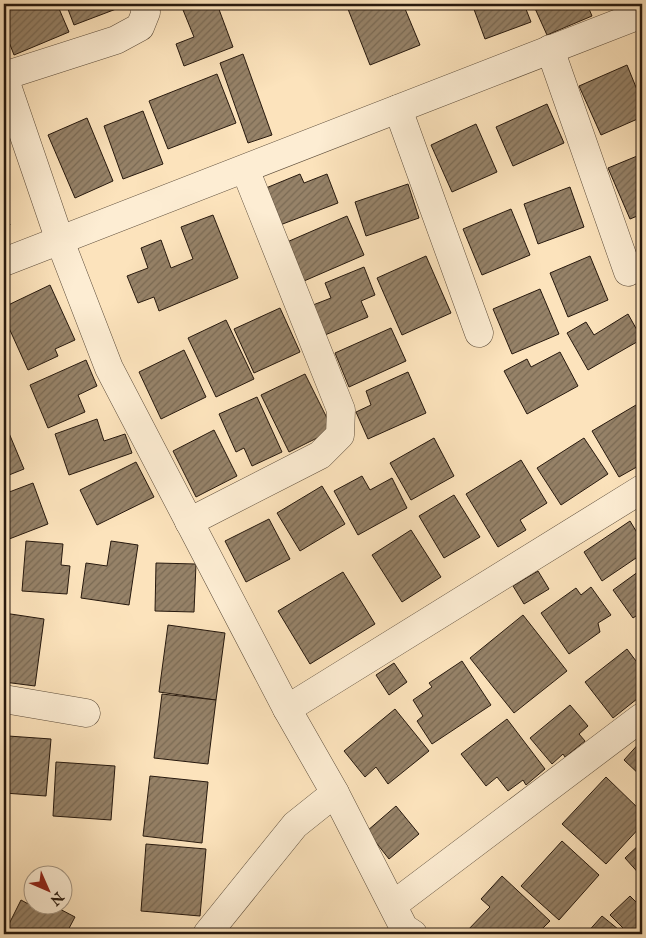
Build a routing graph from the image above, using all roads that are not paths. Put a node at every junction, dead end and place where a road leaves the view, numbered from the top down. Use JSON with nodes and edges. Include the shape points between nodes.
{"nodes":[{"id":1,"x":143,"y":4,"type":"edge"},
{"id":2,"x":642,"y":14,"type":"edge"},
{"id":3,"x":608,"y":15,"type":"edge"},
{"id":4,"x":550,"y":50,"type":"junction"},
{"id":5,"x":4,"y":76,"type":"edge"},
{"id":6,"x":398,"y":108,"type":"junction"},
{"id":7,"x":245,"y":169,"type":"junction"},
{"id":8,"x":60,"y":241,"type":"junction"},
{"id":9,"x":4,"y":262,"type":"edge"},
{"id":10,"x":628,"y":272,"type":"dead end"},
{"id":11,"x":479,"y":333,"type":"dead end"},
{"id":12,"x":642,"y":489,"type":"edge"},
{"id":13,"x":190,"y":522,"type":"junction"},
{"id":14,"x":4,"y":699,"type":"edge"},
{"id":15,"x":287,"y":709,"type":"junction"},
{"id":16,"x":86,"y":714,"type":"dead end"},
{"id":17,"x":642,"y":718,"type":"edge"},
{"id":18,"x":335,"y":793,"type":"junction"},
{"id":19,"x":393,"y":905,"type":"junction"},
{"id":20,"x":207,"y":934,"type":"edge"},
{"id":21,"x":413,"y":934,"type":"edge"}],
"edges":[{"from":1,"to":5,"type":"street","via":[[146,12],[140,27],[116,40]]},
{"from":2,"to":3,"type":"street"},
{"from":3,"to":4,"type":"street"},
{"from":4,"to":6,"type":"street"},
{"from":4,"to":10,"type":"street"},
{"from":5,"to":8,"type":"street"},
{"from":6,"to":7,"type":"street"},
{"from":6,"to":11,"type":"street"},
{"from":7,"to":8,"type":"street"},
{"from":7,"to":13,"type":"street","via":[[341,410],[340,435],[320,455]]},
{"from":8,"to":9,"type":"street"},
{"from":8,"to":13,"type":"street","via":[[109,368]]},
{"from":12,"to":15,"type":"street"},
{"from":13,"to":15,"type":"street"},
{"from":14,"to":16,"type":"street"},
{"from":15,"to":18,"type":"street"},
{"from":17,"to":19,"type":"street"},
{"from":18,"to":19,"type":"street"},
{"from":18,"to":20,"type":"street","via":[[295,825]]},
{"from":19,"to":21,"type":"street","via":[[404,928]]}]}
